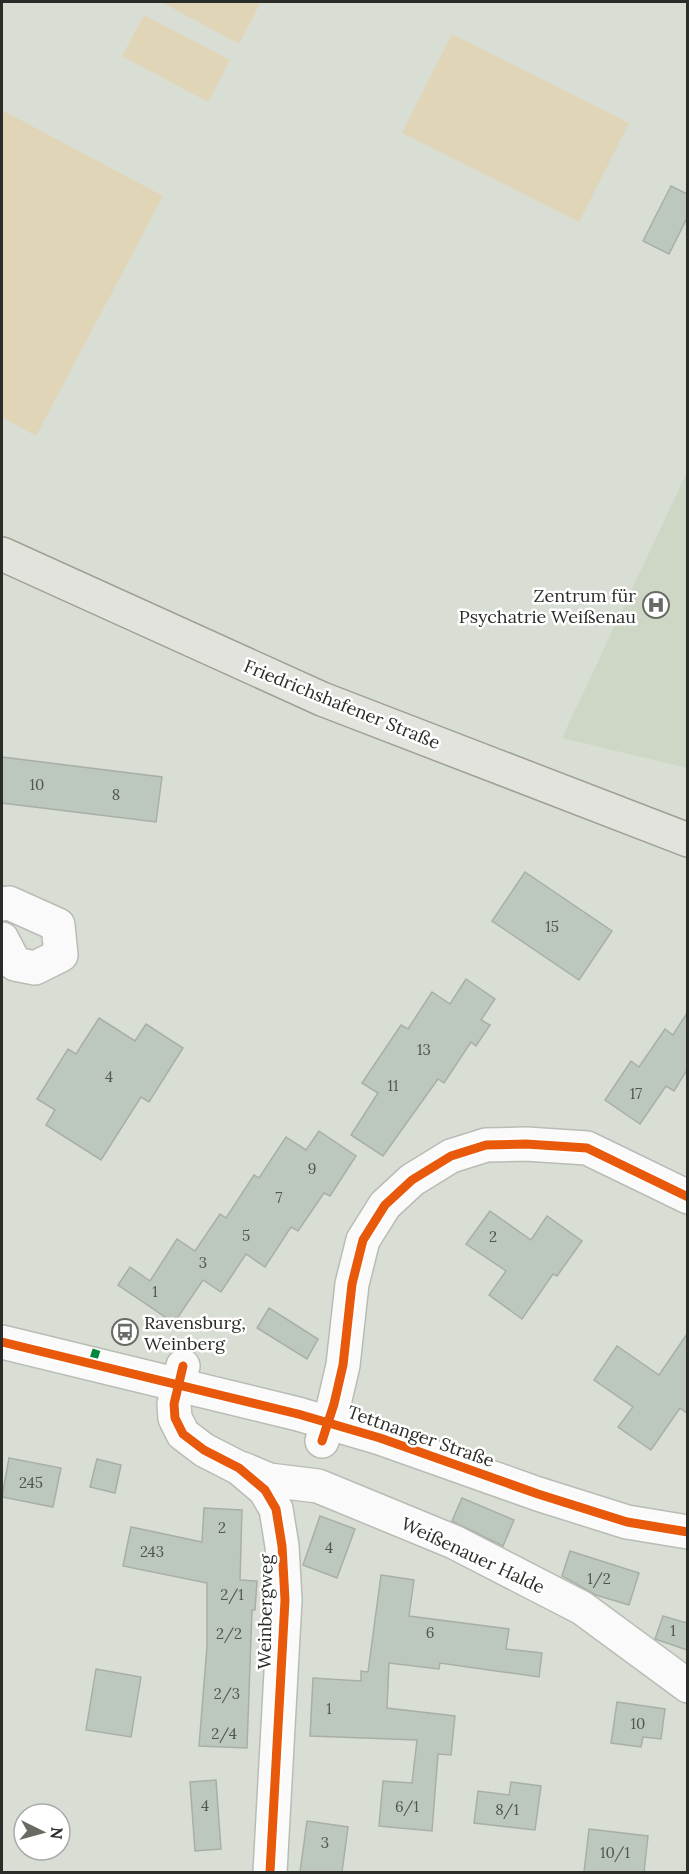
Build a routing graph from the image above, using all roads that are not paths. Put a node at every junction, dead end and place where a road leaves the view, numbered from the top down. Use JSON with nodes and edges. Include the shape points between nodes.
{"nodes":[{"id":1,"x":2,"y":554,"type":"edge"},
{"id":2,"x":687,"y":840,"type":"edge"},
{"id":3,"x":2,"y":904,"type":"edge"},
{"id":4,"x":2,"y":939,"type":"edge"},
{"id":5,"x":687,"y":1197,"type":"edge"},
{"id":6,"x":2,"y":1342,"type":"edge"},
{"id":7,"x":181,"y":1375,"type":"junction"},
{"id":8,"x":326,"y":1432,"type":"junction"},
{"id":9,"x":239,"y":1468,"type":"junction"},
{"id":10,"x":687,"y":1532,"type":"edge"},
{"id":11,"x":687,"y":1686,"type":"edge"},
{"id":12,"x":270,"y":1872,"type":"edge"}],
"edges":[{"from":1,"to":2,"type":"main road","name":"Friedrichshafener Straße","via":[[322,699]]},
{"from":3,"to":4,"type":"street","via":[[9,903],[58,925],[61,956],[35,969],[15,964]]},
{"from":5,"to":8,"type":"street","via":[[587,1148],[526,1144],[486,1145],[451,1156],[412,1180],[385,1205],[363,1240],[352,1284],[343,1365]]},
{"from":6,"to":7,"type":"street","name":"Tettnanger Straße"},
{"from":7,"to":8,"type":"street","name":"Tettnanger Straße"},
{"from":7,"to":9,"type":"street","name":"Weinbergweg","via":[[174,1404],[175,1418],[183,1434]]},
{"from":8,"to":10,"type":"street","name":"Tettnanger Straße","via":[[380,1438],[627,1522]]},
{"from":9,"to":11,"type":"street","name":"Weißenauer Halde","via":[[269,1480],[318,1486],[454,1542],[582,1608]]},
{"from":9,"to":12,"type":"street","name":"Weinbergweg","via":[[265,1490],[276,1509],[282,1546],[285,1600]]}]}
